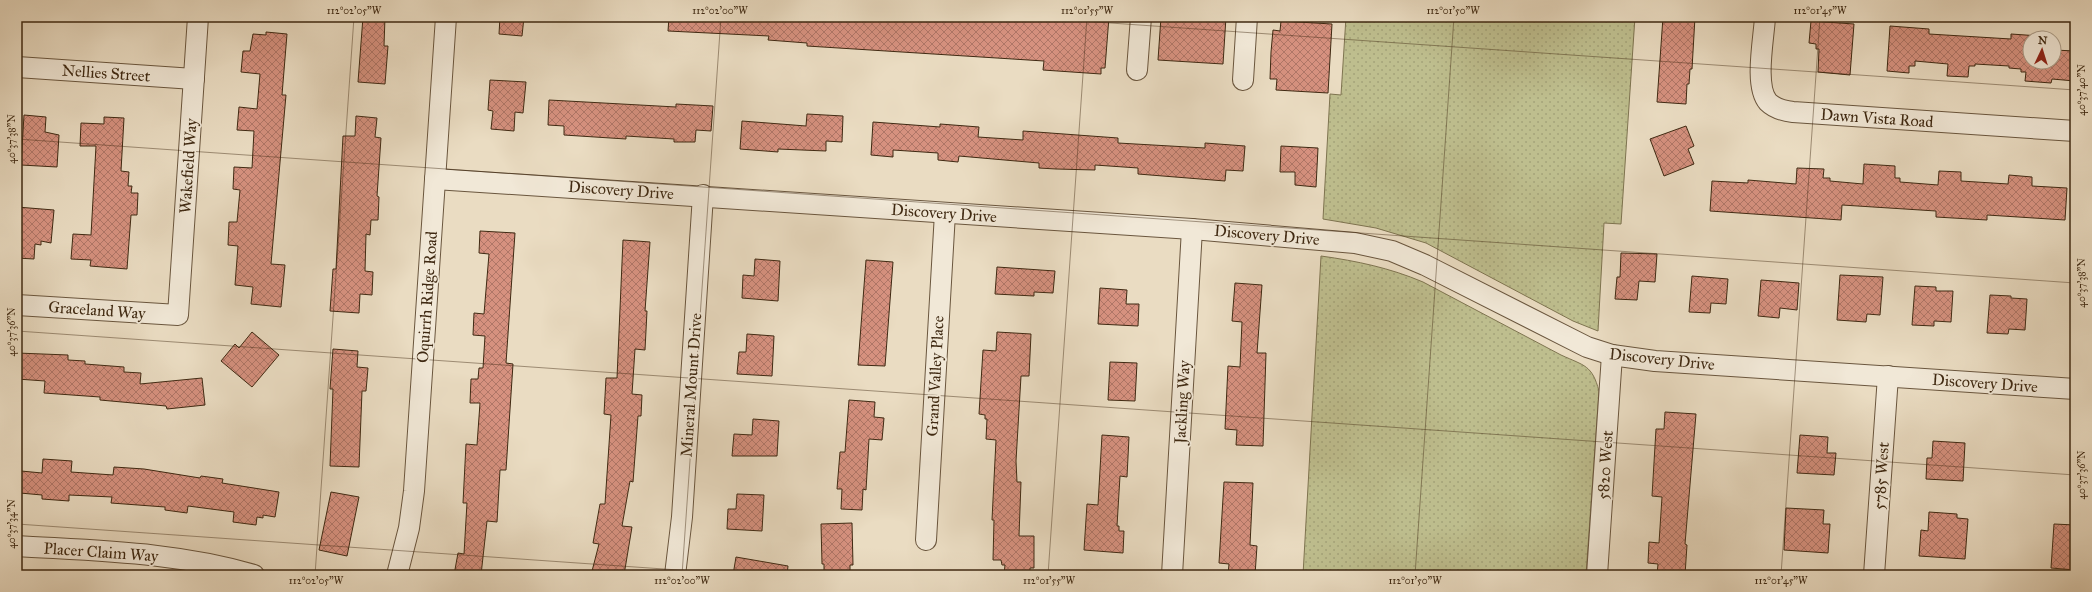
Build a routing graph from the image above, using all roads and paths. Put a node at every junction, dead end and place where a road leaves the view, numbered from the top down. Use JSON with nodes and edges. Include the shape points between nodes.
{"nodes":[{"id":1,"x":198,"y":17,"type":"edge"},
{"id":2,"x":446,"y":17,"type":"edge"},
{"id":3,"x":1141,"y":17,"type":"edge"},
{"id":4,"x":1248,"y":17,"type":"edge"},
{"id":5,"x":1765,"y":17,"type":"edge"},
{"id":6,"x":17,"y":67,"type":"edge"},
{"id":7,"x":1138,"y":70,"type":"dead end"},
{"id":8,"x":194,"y":79,"type":"junction"},
{"id":9,"x":1243,"y":80,"type":"dead end"},
{"id":10,"x":2075,"y":131,"type":"edge"},
{"id":11,"x":435,"y":179,"type":"junction"},
{"id":12,"x":703,"y":195,"type":"junction"},
{"id":13,"x":945,"y":213,"type":"junction"},
{"id":14,"x":1192,"y":229,"type":"junction"},
{"id":15,"x":17,"y":305,"type":"edge"},
{"id":16,"x":178,"y":316,"type":"joint"},
{"id":17,"x":1612,"y":355,"type":"junction"},
{"id":18,"x":1888,"y":376,"type":"junction"},
{"id":19,"x":2075,"y":389,"type":"edge"},
{"id":20,"x":926,"y":540,"type":"dead end"},
{"id":21,"x":17,"y":546,"type":"edge"},
{"id":22,"x":254,"y":575,"type":"edge"},
{"id":23,"x":397,"y":575,"type":"edge"},
{"id":24,"x":675,"y":575,"type":"edge"},
{"id":25,"x":1172,"y":575,"type":"edge"},
{"id":26,"x":1597,"y":575,"type":"edge"},
{"id":27,"x":1874,"y":575,"type":"edge"}],
"edges":[{"from":1,"to":8,"type":"street","name":"Wakefield Way"},
{"from":2,"to":11,"type":"street","name":"Oquirrh Ridge Road"},
{"from":3,"to":7,"type":"street"},
{"from":4,"to":9,"type":"street"},
{"from":5,"to":10,"type":"street","name":"Dawn Vista Road","via":[[1761,81],[1768,101],[1779,109]]},
{"from":6,"to":8,"type":"street","name":"Nellies Street"},
{"from":8,"to":16,"type":"street","name":"Wakefield Way"},
{"from":11,"to":12,"type":"street","name":"Discovery Drive"},
{"from":11,"to":23,"type":"street","name":"Oquirrh Ridge Road","via":[[414,491],[409,528]]},
{"from":12,"to":13,"type":"street","name":"Discovery Drive"},
{"from":12,"to":24,"type":"street","name":"Mineral Mount Drive","via":[[682,517]]},
{"from":13,"to":14,"type":"street","name":"Discovery Drive"},
{"from":13,"to":20,"type":"street","name":"Grand Valley Place"},
{"from":14,"to":17,"type":"street","name":"Discovery Drive","via":[[1356,243],[1392,251],[1425,265],[1587,348]]},
{"from":14,"to":25,"type":"street","name":"Jackling Way"},
{"from":15,"to":16,"type":"street","name":"Graceland Way"},
{"from":17,"to":18,"type":"street","name":"Discovery Drive","via":[[1655,361]]},
{"from":17,"to":26,"type":"street","name":"5820 West"},
{"from":18,"to":19,"type":"street","name":"Discovery Drive"},
{"from":18,"to":27,"type":"street","name":"5785 West"},
{"from":21,"to":22,"type":"street","name":"Placer Claim Way","via":[[170,556]]}]}
